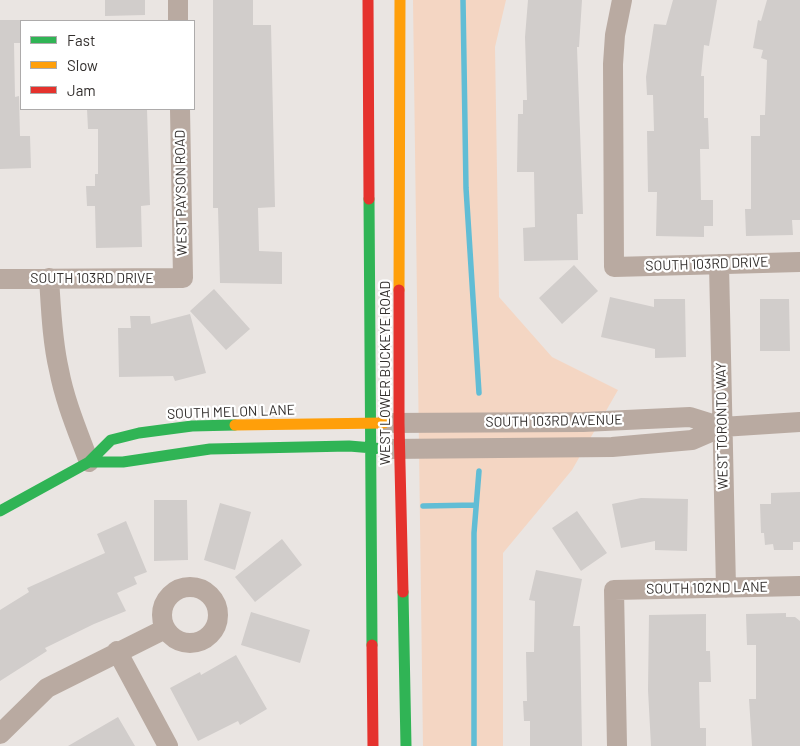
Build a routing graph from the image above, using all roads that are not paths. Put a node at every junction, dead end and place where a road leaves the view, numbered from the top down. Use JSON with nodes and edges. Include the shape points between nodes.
{"nodes":[{"id":1,"x":178,"y":0,"type":"edge"},
{"id":2,"x":368,"y":0,"type":"edge"},
{"id":3,"x":400,"y":0,"type":"edge"},
{"id":4,"x":622,"y":0,"type":"edge"},
{"id":5,"x":178,"y":20,"type":"edge"},
{"id":6,"x":180,"y":110,"type":"edge"},
{"id":7,"x":800,"y":262,"type":"edge"},
{"id":8,"x":719,"y":264,"type":"junction"},
{"id":9,"x":49,"y":278,"type":"junction"},
{"id":10,"x":183,"y":278,"type":"joint"},
{"id":11,"x":0,"y":279,"type":"edge"},
{"id":12,"x":800,"y":422,"type":"edge"},
{"id":13,"x":384,"y":423,"type":"junction"},
{"id":14,"x":722,"y":427,"type":"junction"},
{"id":15,"x":385,"y":448,"type":"junction"},
{"id":16,"x":89,"y":462,"type":"junction"},
{"id":17,"x":0,"y":511,"type":"edge"},
{"id":18,"x":800,"y":586,"type":"edge"},
{"id":19,"x":726,"y":588,"type":"junction"},
{"id":20,"x":165,"y":629,"type":"dead end"},
{"id":21,"x":117,"y":651,"type":"junction"},
{"id":22,"x":0,"y":734,"type":"edge"},
{"id":23,"x":168,"y":746,"type":"edge"},
{"id":24,"x":373,"y":746,"type":"edge"},
{"id":25,"x":406,"y":746,"type":"edge"},
{"id":26,"x":618,"y":746,"type":"edge"}],
"edges":[{"from":1,"to":5,"type":"street"},
{"from":2,"to":13,"type":"main road","name":"WEST LOWER BUCKEYE ROAD"},
{"from":3,"to":13,"type":"main road","name":"WEST LOWER BUCKEYE ROAD"},
{"from":4,"to":8,"type":"street","name":"SOUTH 103RD DRIVE","via":[[613,64],[614,267]]},
{"from":6,"to":10,"type":"street","name":"WEST PAYSON ROAD"},
{"from":7,"to":8,"type":"street","name":"SOUTH 103RD DRIVE"},
{"from":8,"to":14,"type":"street","name":"WEST TORONTO WAY"},
{"from":9,"to":10,"type":"street","name":"SOUTH 103RD DRIVE"},
{"from":9,"to":11,"type":"street","name":"SOUTH 103RD DRIVE"},
{"from":9,"to":16,"type":"street","via":[[59,370]]},
{"from":12,"to":14,"type":"street","name":"SOUTH 103RD AVENUE"},
{"from":13,"to":14,"type":"street","name":"SOUTH 103RD AVENUE","via":[[583,422],[690,417]]},
{"from":13,"to":15,"type":"main road","name":"WEST LOWER BUCKEYE ROAD"},
{"from":13,"to":15,"type":"main road","name":"WEST LOWER BUCKEYE ROAD"},
{"from":13,"to":16,"type":"main road","name":"SOUTH MELON LANE","via":[[163,429],[111,440]]},
{"from":14,"to":15,"type":"street","name":"SOUTH 103RD AVENUE","via":[[692,440],[612,447]]},
{"from":14,"to":19,"type":"street","name":"WEST TORONTO WAY"},
{"from":15,"to":16,"type":"main road","name":"SOUTH MELON LANE","via":[[210,449],[123,462]]},
{"from":15,"to":24,"type":"main road","name":"WEST LOWER BUCKEYE ROAD"},
{"from":15,"to":25,"type":"main road","name":"WEST LOWER BUCKEYE ROAD"},
{"from":16,"to":17,"type":"main road","name":"SOUTH MELON LANE"},
{"from":18,"to":19,"type":"street","name":"SOUTH 102ND LANE"},
{"from":19,"to":26,"type":"street","name":"SOUTH 102ND LANE","via":[[614,590]]},
{"from":20,"to":21,"type":"street"},
{"from":21,"to":22,"type":"street","via":[[47,688]]},
{"from":21,"to":23,"type":"street"}]}
